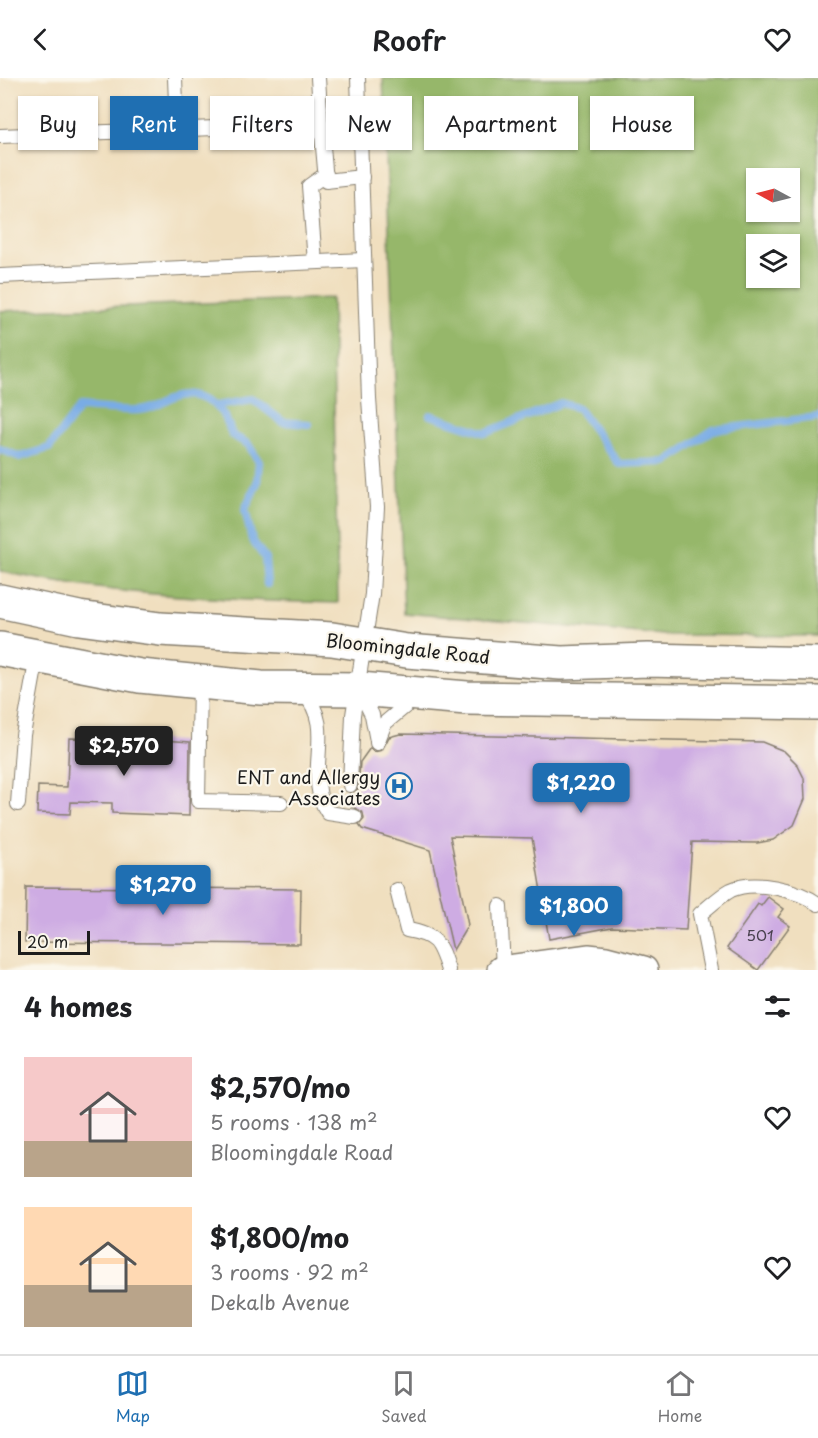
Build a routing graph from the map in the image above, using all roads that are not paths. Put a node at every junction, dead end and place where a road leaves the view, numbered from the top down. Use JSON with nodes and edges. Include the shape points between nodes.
{"nodes":[{"id":1,"x":176,"y":78,"type":"edge"},
{"id":2,"x":318,"y":78,"type":"edge"},
{"id":3,"x":358,"y":78,"type":"edge"},
{"id":4,"x":176,"y":96,"type":"edge"},
{"id":5,"x":321,"y":124,"type":"junction"},
{"id":6,"x":198,"y":128,"type":"edge"},
{"id":7,"x":110,"y":132,"type":"edge"},
{"id":8,"x":0,"y":136,"type":"edge"},
{"id":9,"x":326,"y":174,"type":"junction"},
{"id":10,"x":362,"y":177,"type":"junction"},
{"id":11,"x":364,"y":260,"type":"junction"},
{"id":12,"x":315,"y":262,"type":"junction"},
{"id":13,"x":0,"y":276,"type":"edge"},
{"id":14,"x":0,"y":601,"type":"edge"},
{"id":15,"x":365,"y":645,"type":"junction"},
{"id":16,"x":0,"y":649,"type":"edge"},
{"id":17,"x":38,"y":657,"type":"junction"},
{"id":18,"x":818,"y":664,"type":"edge"},
{"id":19,"x":200,"y":682,"type":"junction"},
{"id":20,"x":299,"y":688,"type":"junction"},
{"id":21,"x":358,"y":689,"type":"junction"},
{"id":22,"x":419,"y":696,"type":"junction"},
{"id":23,"x":818,"y":703,"type":"edge"},
{"id":24,"x":350,"y":785,"type":"dead end"},
{"id":25,"x":281,"y":803,"type":"dead end"},
{"id":26,"x":18,"y":804,"type":"dead end"},
{"id":27,"x":354,"y":817,"type":"dead end"},
{"id":28,"x":397,"y":890,"type":"dead end"},
{"id":29,"x":818,"y":904,"type":"edge"},
{"id":30,"x":501,"y":906,"type":"dead end"},
{"id":31,"x":448,"y":970,"type":"edge"},
{"id":32,"x":502,"y":970,"type":"edge"},
{"id":33,"x":644,"y":970,"type":"edge"},
{"id":34,"x":711,"y":970,"type":"edge"}],
"edges":[{"from":1,"to":4,"type":"lane"},
{"from":2,"to":5,"type":"lane"},
{"from":3,"to":10,"type":"lane"},
{"from":5,"to":6,"type":"lane"},
{"from":5,"to":9,"type":"lane"},
{"from":7,"to":8,"type":"lane"},
{"from":9,"to":10,"type":"lane","via":[[326,181]]},
{"from":9,"to":12,"type":"lane","via":[[309,186]]},
{"from":10,"to":11,"type":"lane"},
{"from":11,"to":12,"type":"lane"},
{"from":11,"to":15,"type":"lane","via":[[377,507]]},
{"from":12,"to":13,"type":"lane"},
{"from":14,"to":15,"type":"main road","name":"Bloomingdale Road","via":[[79,618],[160,629],[332,639]]},
{"from":15,"to":18,"type":"main road","name":"Bloomingdale Road","via":[[561,663],[648,660]]},
{"from":15,"to":21,"type":"lane"},
{"from":16,"to":17,"type":"main road"},
{"from":17,"to":19,"type":"main road"},
{"from":17,"to":26,"type":"lane","via":[[23,735]]},
{"from":19,"to":20,"type":"main road"},
{"from":19,"to":25,"type":"lane","via":[[198,801]]},
{"from":20,"to":21,"type":"main road"},
{"from":20,"to":27,"type":"lane","via":[[314,704],[320,718],[320,796],[328,813]]},
{"from":21,"to":22,"type":"main road"},
{"from":21,"to":22,"type":"lane","via":[[372,715],[377,743],[385,723]]},
{"from":21,"to":24,"type":"lane","via":[[352,715]]},
{"from":22,"to":23,"type":"main road"},
{"from":28,"to":31,"type":"lane","via":[[407,930],[425,933],[439,944]]},
{"from":29,"to":34,"type":"lane","via":[[808,897],[757,885],[731,890],[700,914]]},
{"from":30,"to":32,"type":"lane"},
{"from":32,"to":33,"type":"street","via":[[588,958]]}]}
